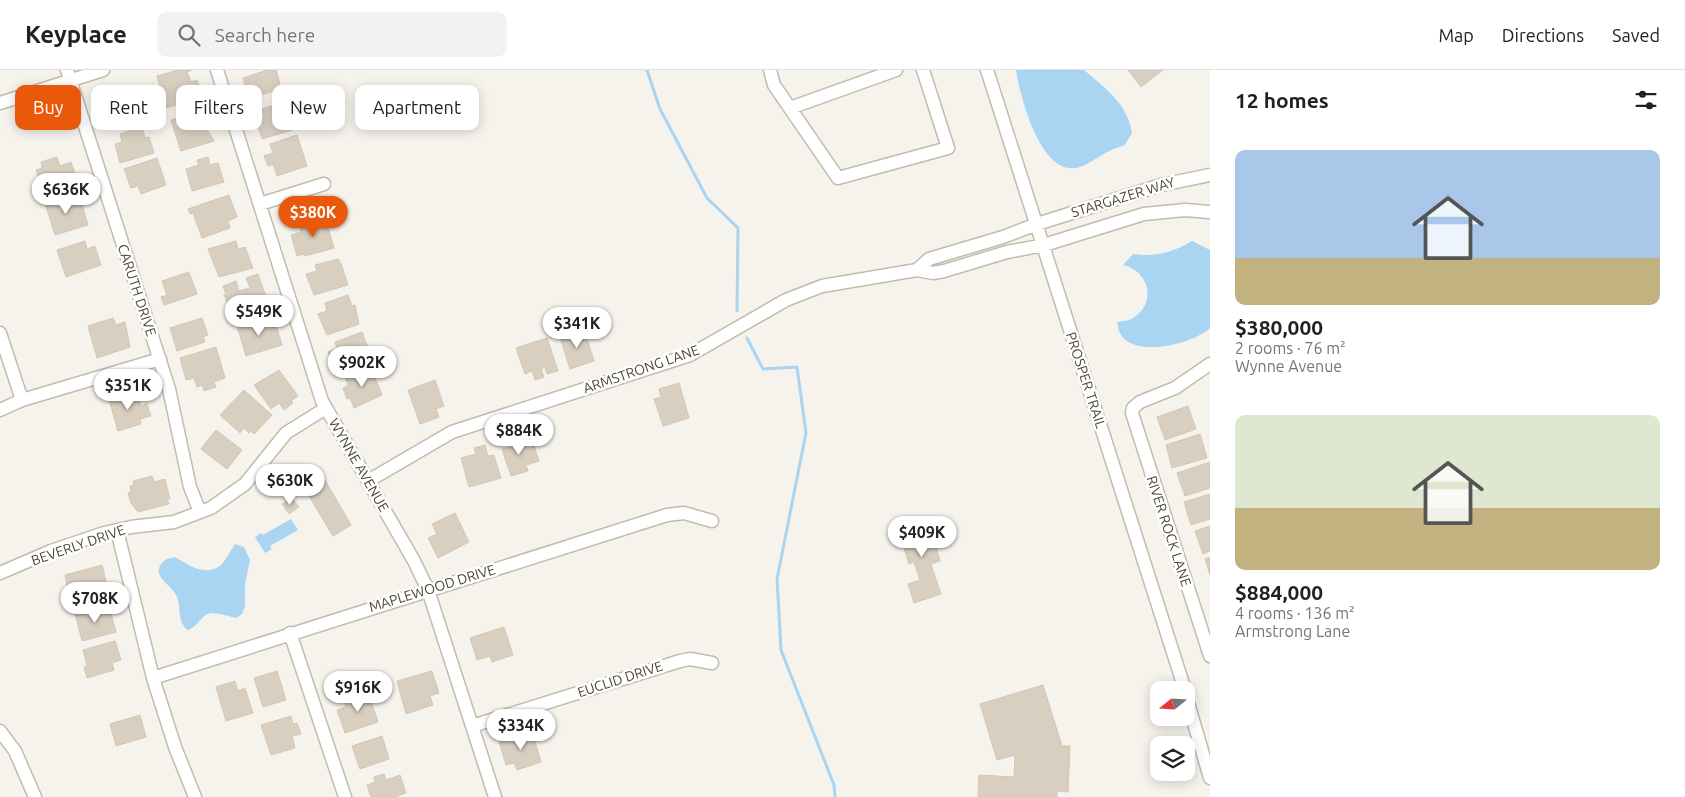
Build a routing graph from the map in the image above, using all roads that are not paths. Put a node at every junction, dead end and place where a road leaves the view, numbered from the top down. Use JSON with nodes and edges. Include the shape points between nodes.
{"nodes":[{"id":1,"x":103,"y":70,"type":"edge"},
{"id":2,"x":217,"y":70,"type":"edge"},
{"id":3,"x":770,"y":70,"type":"edge"},
{"id":4,"x":896,"y":70,"type":"edge"},
{"id":5,"x":987,"y":70,"type":"edge"},
{"id":6,"x":927,"y":71,"type":"edge"},
{"id":7,"x":68,"y":75,"type":"edge"},
{"id":8,"x":0,"y":103,"type":"edge"},
{"id":9,"x":790,"y":108,"type":"junction"},
{"id":10,"x":1210,"y":175,"type":"edge"},
{"id":11,"x":324,"y":184,"type":"dead end"},
{"id":12,"x":260,"y":204,"type":"junction"},
{"id":13,"x":1210,"y":212,"type":"edge"},
{"id":14,"x":1037,"y":224,"type":"junction"},
{"id":15,"x":1044,"y":245,"type":"junction"},
{"id":16,"x":917,"y":270,"type":"junction"},
{"id":17,"x":0,"y":333,"type":"edge"},
{"id":18,"x":160,"y":359,"type":"junction"},
{"id":19,"x":1210,"y":364,"type":"edge"},
{"id":20,"x":22,"y":400,"type":"junction"},
{"id":21,"x":326,"y":408,"type":"junction"},
{"id":22,"x":0,"y":410,"type":"edge"},
{"id":23,"x":368,"y":481,"type":"junction"},
{"id":24,"x":200,"y":512,"type":"junction"},
{"id":25,"x":712,"y":521,"type":"dead end"},
{"id":26,"x":117,"y":530,"type":"junction"},
{"id":27,"x":0,"y":573,"type":"edge"},
{"id":28,"x":428,"y":590,"type":"junction"},
{"id":29,"x":290,"y":633,"type":"junction"},
{"id":30,"x":1210,"y":656,"type":"edge"},
{"id":31,"x":712,"y":663,"type":"dead end"},
{"id":32,"x":153,"y":678,"type":"junction"},
{"id":33,"x":1181,"y":681,"type":"edge"},
{"id":34,"x":472,"y":726,"type":"junction"},
{"id":35,"x":1195,"y":726,"type":"edge"},
{"id":36,"x":0,"y":731,"type":"edge"},
{"id":37,"x":1210,"y":778,"type":"edge"},
{"id":38,"x":34,"y":797,"type":"edge"},
{"id":39,"x":195,"y":797,"type":"edge"},
{"id":40,"x":345,"y":797,"type":"edge"},
{"id":41,"x":495,"y":797,"type":"edge"}],
"edges":[{"from":1,"to":7,"type":"street"},
{"from":2,"to":12,"type":"street","name":"WYNNE AVENUE"},
{"from":3,"to":9,"type":"street","via":[[774,85]]},
{"from":4,"to":9,"type":"street"},
{"from":5,"to":14,"type":"street","name":"PROSPER TRAIL"},
{"from":6,"to":9,"type":"street","via":[[948,148],[838,178]]},
{"from":7,"to":8,"type":"street"},
{"from":7,"to":18,"type":"street","name":"CARUTH DRIVE"},
{"from":10,"to":14,"type":"street","name":"STARGAZER WAY","via":[[1168,183]]},
{"from":11,"to":12,"type":"street"},
{"from":12,"to":21,"type":"street","name":"WYNNE AVENUE"},
{"from":13,"to":15,"type":"street","name":"STARGAZER WAY","via":[[1185,210],[1144,214]]},
{"from":14,"to":15,"type":"street","name":"PROSPER TRAIL"},
{"from":14,"to":16,"type":"street","name":"ARMSTRONG LANE","via":[[929,260]]},
{"from":15,"to":16,"type":"street","name":"ARMSTRONG LANE","via":[[934,273]]},
{"from":15,"to":33,"type":"street","name":"PROSPER TRAIL"},
{"from":16,"to":23,"type":"street","name":"ARMSTRONG LANE","via":[[832,284],[804,293],[786,300],[698,352],[462,428]]},
{"from":17,"to":20,"type":"street"},
{"from":18,"to":20,"type":"street"},
{"from":18,"to":24,"type":"street","name":"CARUTH DRIVE","via":[[175,412],[190,487]]},
{"from":19,"to":30,"type":"street","name":"RIVER ROCK LANE","via":[[1167,392],[1135,406],[1133,419]]},
{"from":20,"to":22,"type":"street"},
{"from":21,"to":23,"type":"street","name":"WYNNE AVENUE"},
{"from":21,"to":24,"type":"street","name":"BEVERLY DRIVE","via":[[286,433],[254,474],[235,492]]},
{"from":23,"to":28,"type":"street","name":"WYNNE AVENUE"},
{"from":24,"to":26,"type":"street","name":"BEVERLY DRIVE","via":[[174,522]]},
{"from":25,"to":28,"type":"street","name":"MAPLEWOOD DRIVE","via":[[676,512]]},
{"from":26,"to":27,"type":"street","name":"BEVERLY DRIVE","via":[[51,551]]},
{"from":26,"to":32,"type":"street"},
{"from":28,"to":29,"type":"street","name":"MAPLEWOOD DRIVE"},
{"from":28,"to":34,"type":"street","name":"WYNNE AVENUE"},
{"from":29,"to":32,"type":"street","name":"MAPLEWOOD DRIVE"},
{"from":29,"to":40,"type":"street"},
{"from":31,"to":34,"type":"street","name":"EUCLID DRIVE","via":[[690,659],[680,661]]},
{"from":32,"to":39,"type":"street"},
{"from":34,"to":41,"type":"street","name":"WYNNE AVENUE"},
{"from":35,"to":37,"type":"street"},
{"from":36,"to":38,"type":"street","via":[[15,750]]}]}
